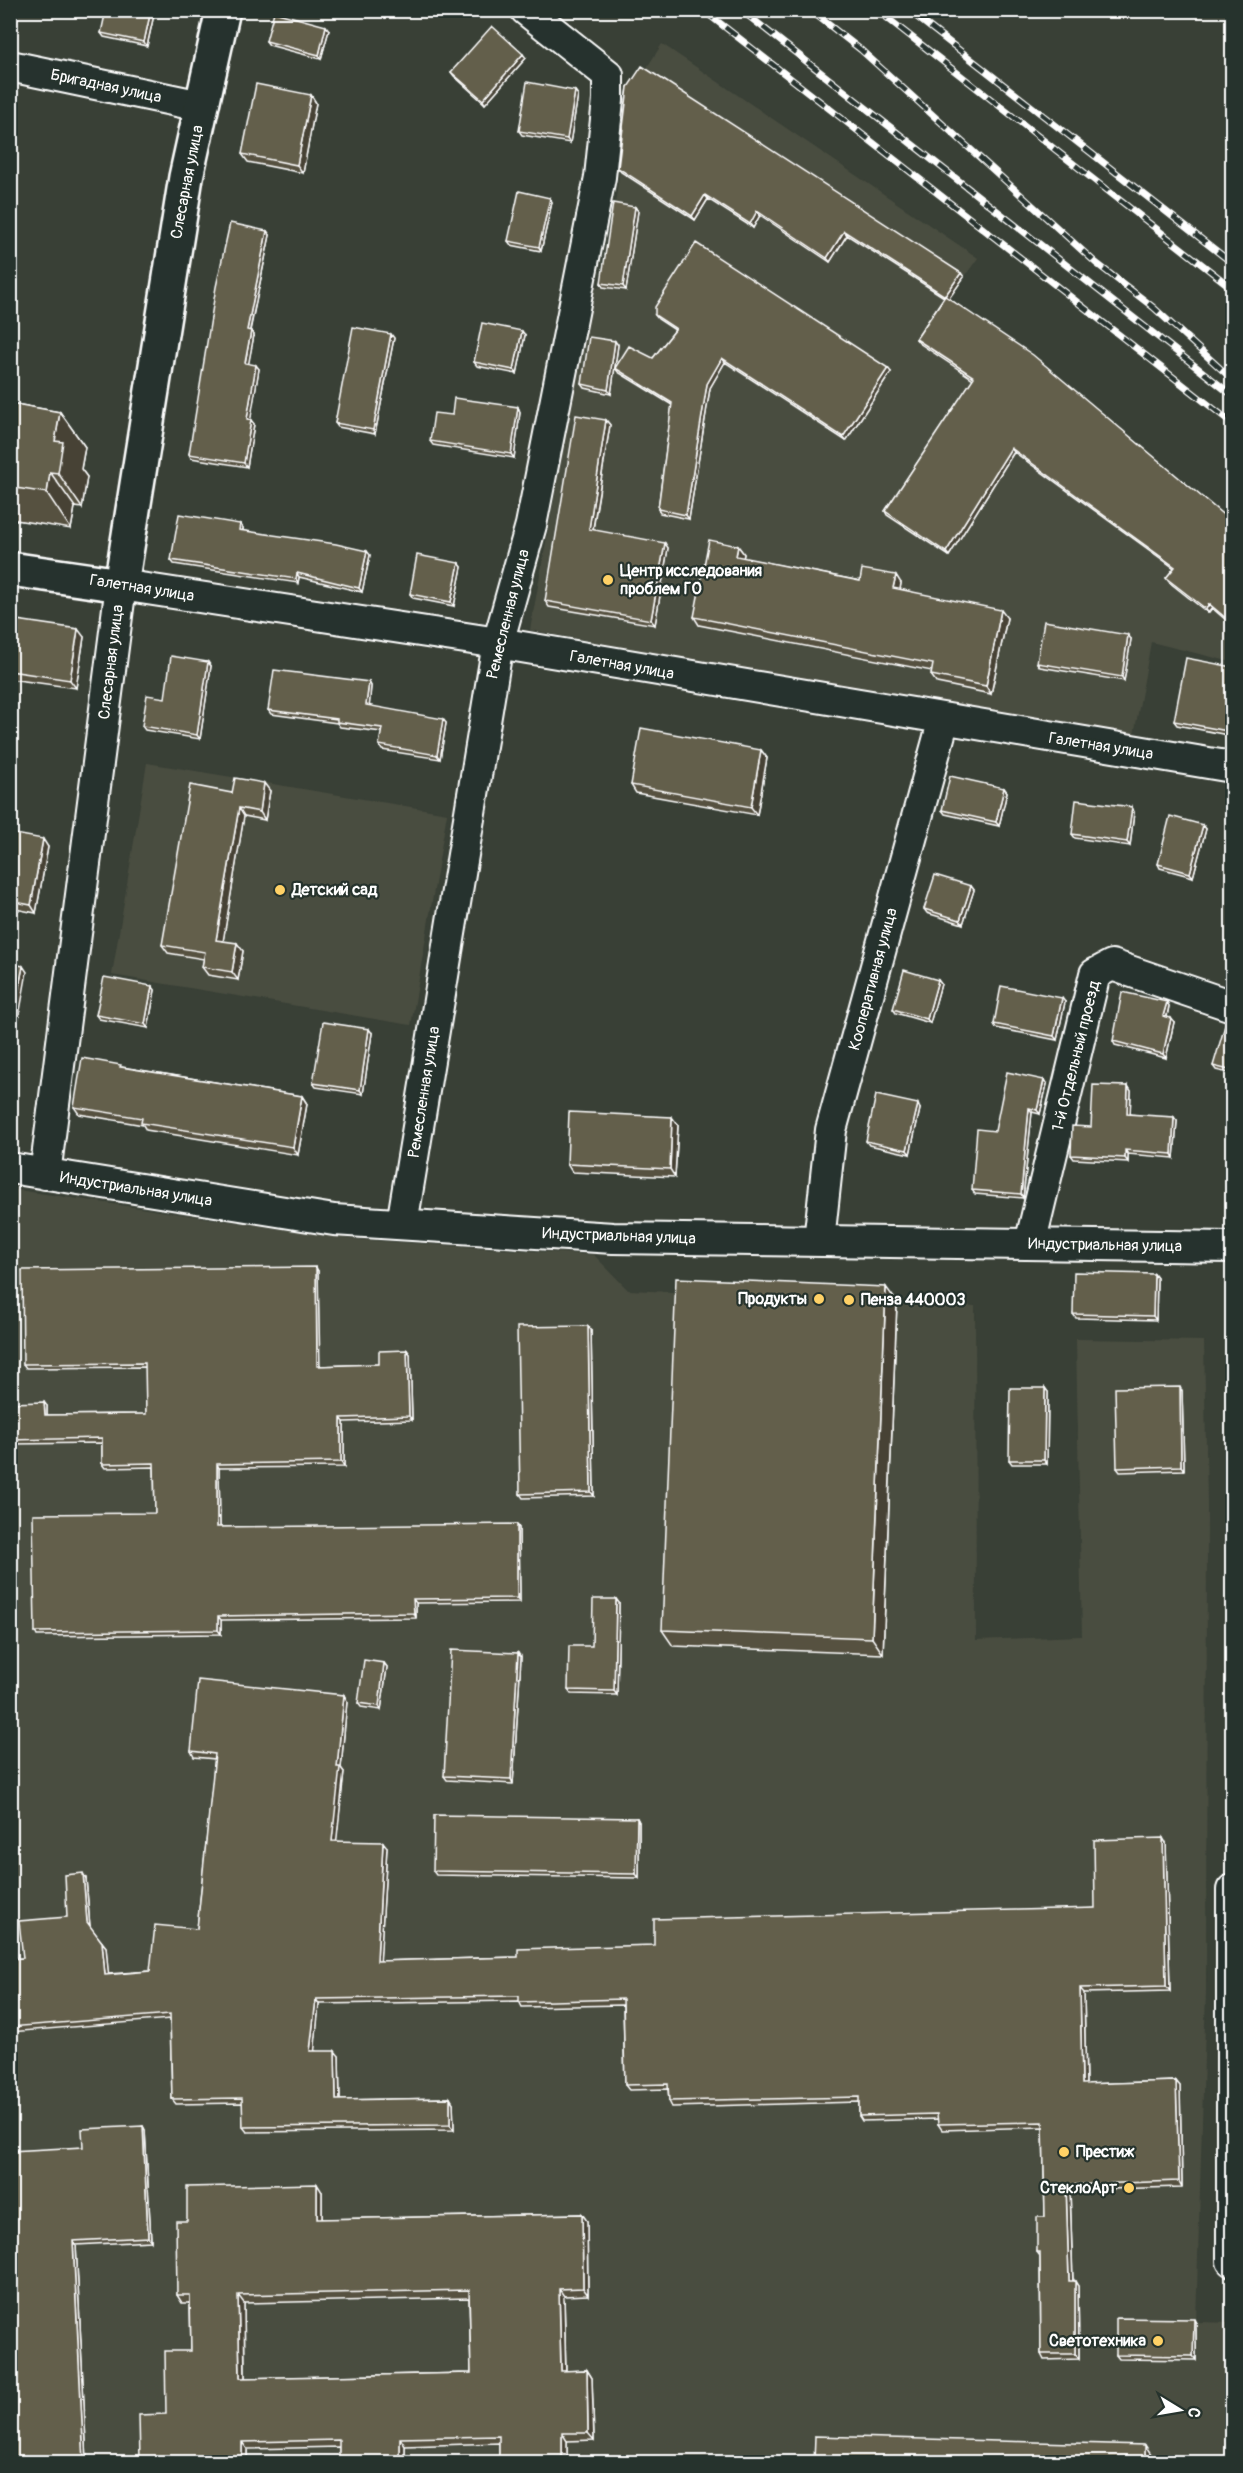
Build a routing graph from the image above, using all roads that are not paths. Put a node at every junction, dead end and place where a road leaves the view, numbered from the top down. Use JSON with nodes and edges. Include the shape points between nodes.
{"nodes":[{"id":1,"x":223,"y":10,"type":"edge"},
{"id":2,"x":526,"y":10,"type":"edge"},
{"id":3,"x":10,"y":66,"type":"edge"},
{"id":4,"x":201,"y":106,"type":"junction"},
{"id":5,"x":10,"y":570,"type":"edge"},
{"id":6,"x":121,"y":585,"type":"junction"},
{"id":7,"x":498,"y":643,"type":"junction"},
{"id":8,"x":944,"y":719,"type":"junction"},
{"id":9,"x":1233,"y":767,"type":"edge"},
{"id":10,"x":1233,"y":1006,"type":"edge"},
{"id":11,"x":10,"y":1168,"type":"edge"},
{"id":12,"x":45,"y":1174,"type":"junction"},
{"id":13,"x":402,"y":1224,"type":"junction"},
{"id":14,"x":819,"y":1241,"type":"junction"},
{"id":15,"x":1030,"y":1244,"type":"junction"},
{"id":16,"x":1233,"y":1247,"type":"edge"},
{"id":17,"x":1233,"y":1890,"type":"edge"},
{"id":18,"x":1232,"y":2022,"type":"edge"},
{"id":19,"x":1232,"y":2260,"type":"edge"}],
"edges":[{"from":1,"to":4,"type":"street","name":"Слесарная улица"},
{"from":2,"to":7,"type":"street","name":"Ремесленная улица","via":[[608,75],[608,100],[600,177],[575,312],[531,525]]},
{"from":3,"to":4,"type":"street","name":"Бригадная улица"},
{"from":4,"to":6,"type":"street","name":"Слесарная улица","via":[[186,177]]},
{"from":5,"to":6,"type":"street","name":"Галетная улица"},
{"from":6,"to":7,"type":"street","name":"Галетная улица"},
{"from":6,"to":12,"type":"street","name":"Слесарная улица"},
{"from":7,"to":8,"type":"street","name":"Галетная улица"},
{"from":7,"to":13,"type":"street","name":"Ремесленная улица"},
{"from":8,"to":9,"type":"street","name":"Галетная улица"},
{"from":8,"to":14,"type":"street","name":"Кооперативная улица","via":[[831,1130]]},
{"from":10,"to":15,"type":"street","name":"1-й Отдельный проезд","via":[[1112,965],[1095,974]]},
{"from":11,"to":12,"type":"street","name":"Индустриальная улица"},
{"from":12,"to":13,"type":"street","name":"Индустриальная улица","via":[[334,1220]]},
{"from":13,"to":14,"type":"street","name":"Индустриальная улица","via":[[613,1238]]},
{"from":14,"to":15,"type":"street","name":"Индустриальная улица"},
{"from":15,"to":16,"type":"street","name":"Индустриальная улица"},
{"from":17,"to":18,"type":"street"},
{"from":18,"to":19,"type":"street"}]}
